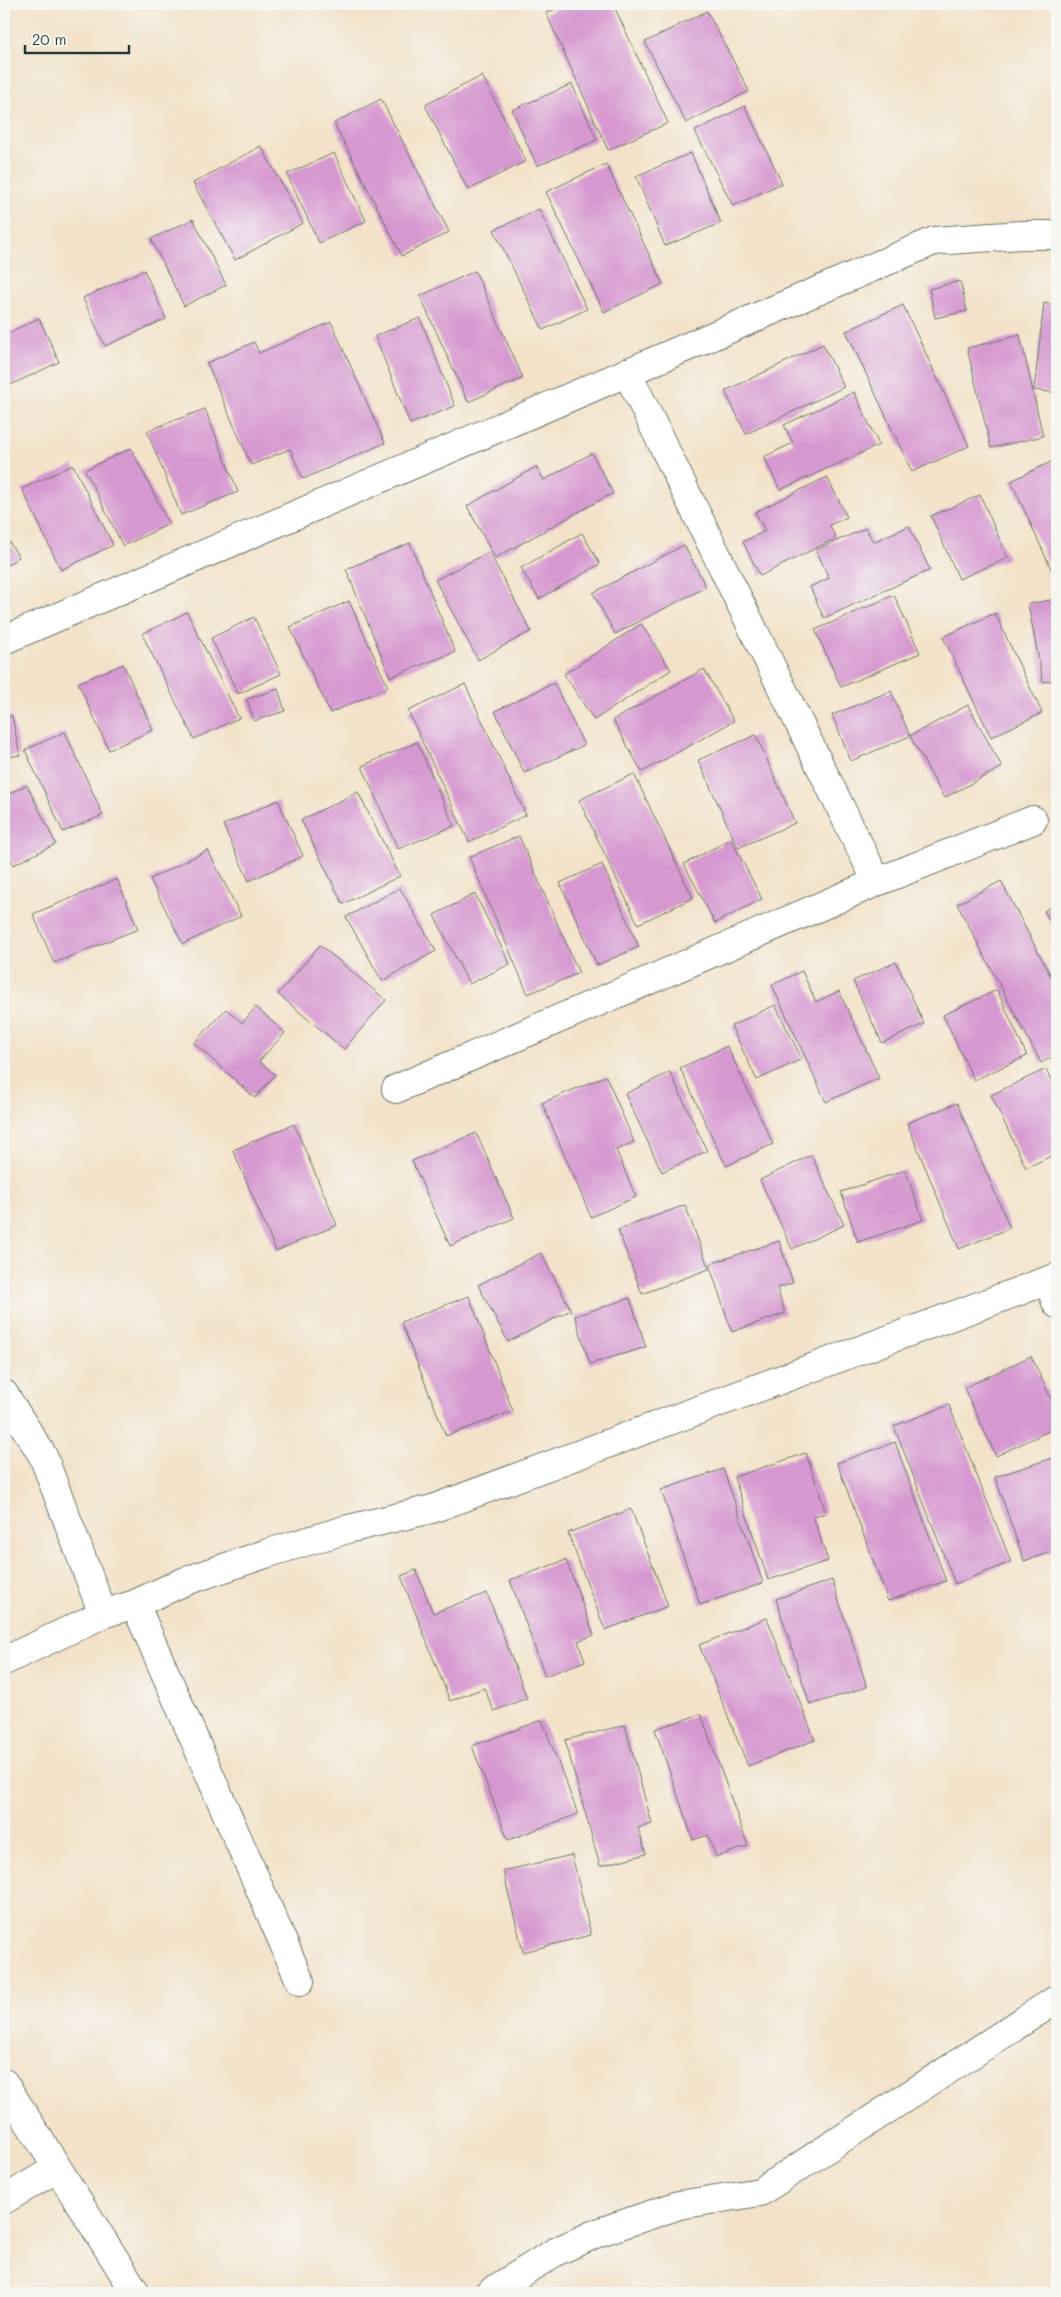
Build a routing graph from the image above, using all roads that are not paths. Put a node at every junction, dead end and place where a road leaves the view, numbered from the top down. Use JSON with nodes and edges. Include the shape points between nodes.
{"nodes":[{"id":1,"x":1057,"y":235,"type":"edge"},
{"id":2,"x":627,"y":372,"type":"junction"},
{"id":3,"x":4,"y":640,"type":"edge"},
{"id":4,"x":1033,"y":820,"type":"dead end"},
{"id":5,"x":877,"y":882,"type":"junction"},
{"id":6,"x":396,"y":1089,"type":"dead end"},
{"id":7,"x":1054,"y":1288,"type":"edge"},
{"id":8,"x":4,"y":1394,"type":"edge"},
{"id":9,"x":135,"y":1604,"type":"junction"},
{"id":10,"x":103,"y":1614,"type":"junction"},
{"id":11,"x":4,"y":1661,"type":"edge"},
{"id":12,"x":300,"y":1981,"type":"dead end"},
{"id":13,"x":1057,"y":1999,"type":"edge"},
{"id":14,"x":4,"y":2083,"type":"edge"},
{"id":15,"x":57,"y":2168,"type":"junction"},
{"id":16,"x":4,"y":2200,"type":"edge"},
{"id":17,"x":136,"y":2293,"type":"edge"},
{"id":18,"x":489,"y":2293,"type":"edge"}],
"edges":[{"from":1,"to":2,"type":"street","via":[[934,241]]},
{"from":2,"to":3,"type":"street"},
{"from":2,"to":5,"type":"street"},
{"from":4,"to":5,"type":"street"},
{"from":5,"to":6,"type":"street"},
{"from":7,"to":9,"type":"street","via":[[432,1509],[348,1529],[265,1554],[183,1582]]},
{"from":8,"to":10,"type":"street","via":[[44,1456]]},
{"from":9,"to":10,"type":"street"},
{"from":9,"to":12,"type":"street"},
{"from":10,"to":11,"type":"street"},
{"from":13,"to":18,"type":"street","via":[[760,2192],[679,2206],[597,2233],[556,2252]]},
{"from":14,"to":15,"type":"street"},
{"from":15,"to":16,"type":"street"},
{"from":15,"to":17,"type":"street"}]}
